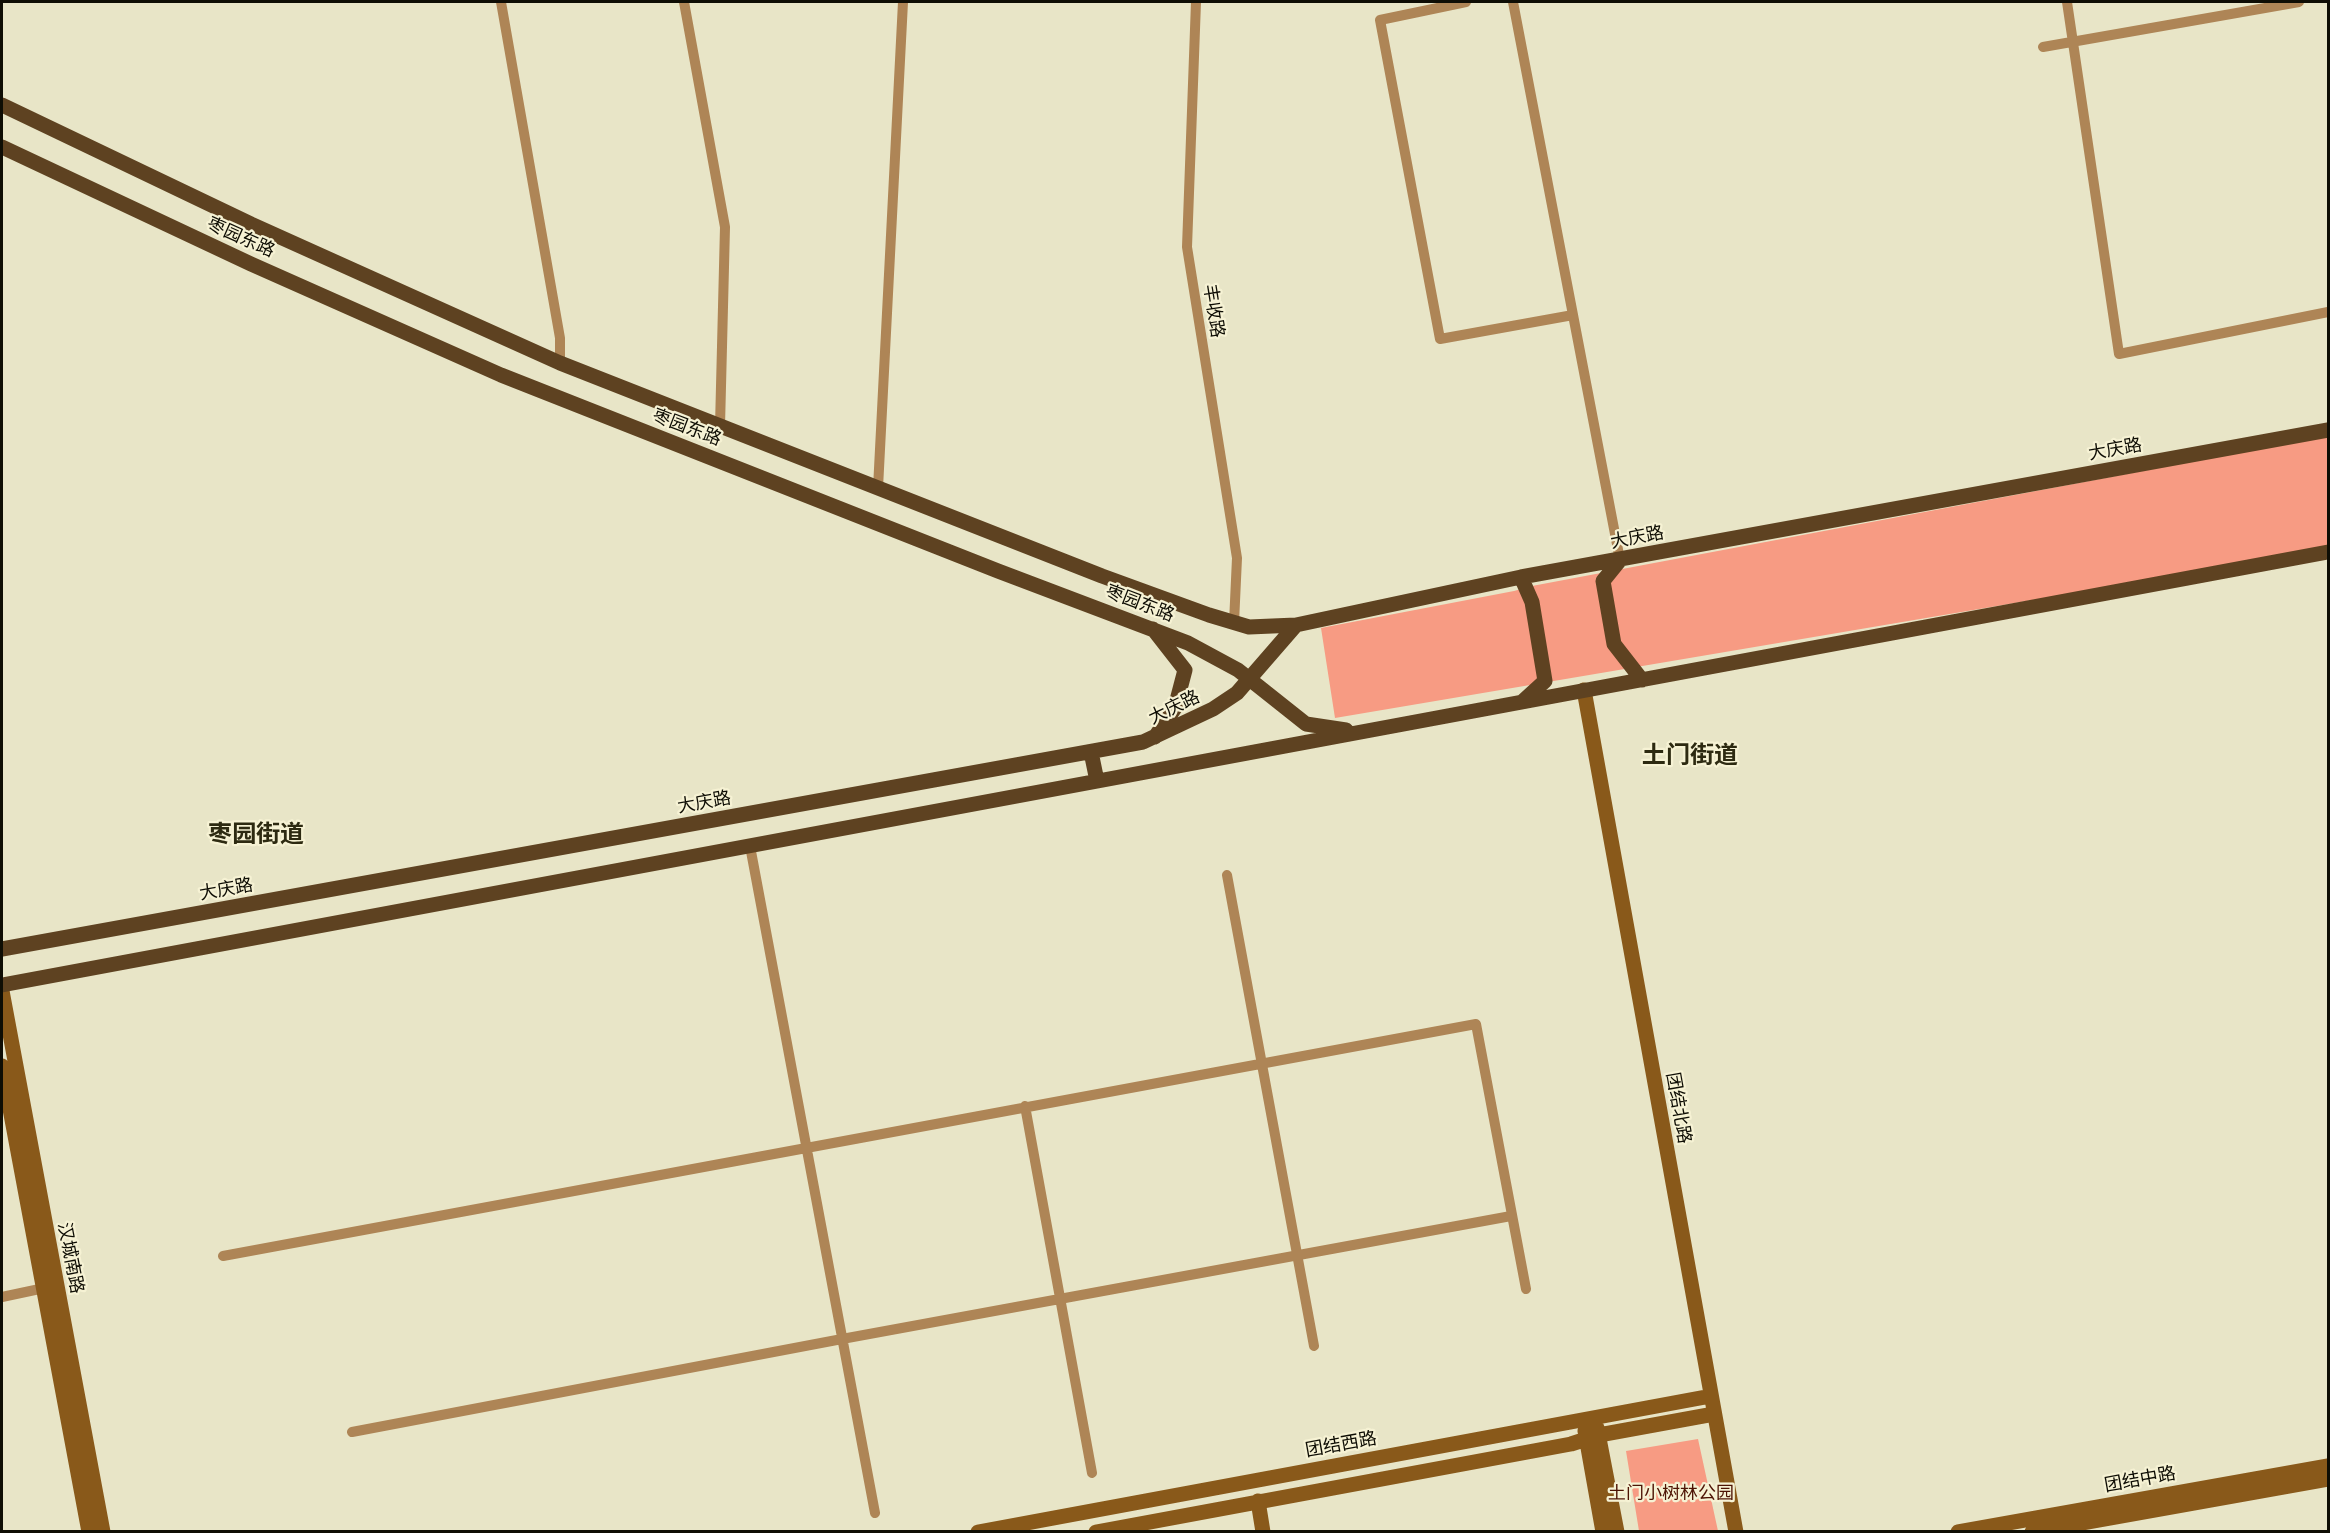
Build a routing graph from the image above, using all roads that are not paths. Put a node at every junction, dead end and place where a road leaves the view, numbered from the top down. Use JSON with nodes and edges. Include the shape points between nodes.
{"nodes":[{"id":1,"x":501,"y":2,"type":"edge"},
{"id":2,"x":684,"y":2,"type":"edge"},
{"id":3,"x":903,"y":2,"type":"edge"},
{"id":4,"x":1196,"y":2,"type":"edge"},
{"id":5,"x":1466,"y":2,"type":"edge"},
{"id":6,"x":1513,"y":2,"type":"edge"},
{"id":7,"x":2067,"y":2,"type":"edge"},
{"id":8,"x":2299,"y":2,"type":"edge"},
{"id":9,"x":2075,"y":43,"type":"junction"},
{"id":10,"x":2043,"y":47,"type":"dead end"},
{"id":11,"x":2,"y":105,"type":"edge"},
{"id":12,"x":2,"y":147,"type":"edge"},
{"id":13,"x":2328,"y":312,"type":"edge"},
{"id":14,"x":1573,"y":315,"type":"junction"},
{"id":15,"x":560,"y":363,"type":"junction"},
{"id":16,"x":720,"y":426,"type":"junction"},
{"id":17,"x":2328,"y":430,"type":"edge"},
{"id":18,"x":878,"y":488,"type":"junction"},
{"id":19,"x":2328,"y":552,"type":"edge"},
{"id":20,"x":1620,"y":560,"type":"junction"},
{"id":21,"x":1521,"y":577,"type":"junction"},
{"id":22,"x":1234,"y":623,"type":"junction"},
{"id":23,"x":1296,"y":625,"type":"junction"},
{"id":24,"x":1153,"y":629,"type":"junction"},
{"id":25,"x":1250,"y":680,"type":"junction"},
{"id":26,"x":1642,"y":680,"type":"junction"},
{"id":27,"x":1584,"y":690,"type":"junction"},
{"id":28,"x":1522,"y":702,"type":"junction"},
{"id":29,"x":1358,"y":732,"type":"junction"},
{"id":30,"x":1154,"y":738,"type":"junction"},
{"id":31,"x":1091,"y":752,"type":"junction"},
{"id":32,"x":1097,"y":781,"type":"junction"},
{"id":33,"x":750,"y":846,"type":"junction"},
{"id":34,"x":1227,"y":875,"type":"dead end"},
{"id":35,"x":2,"y":949,"type":"edge"},
{"id":36,"x":2,"y":985,"type":"edge"},
{"id":37,"x":2,"y":991,"type":"edge"},
{"id":38,"x":1262,"y":1063,"type":"junction"},
{"id":39,"x":2,"y":1066,"type":"edge"},
{"id":40,"x":1025,"y":1106,"type":"junction"},
{"id":41,"x":806,"y":1146,"type":"junction"},
{"id":42,"x":1511,"y":1216,"type":"junction"},
{"id":43,"x":1297,"y":1255,"type":"junction"},
{"id":44,"x":223,"y":1256,"type":"dead end"},
{"id":45,"x":50,"y":1287,"type":"junction"},
{"id":46,"x":1526,"y":1289,"type":"dead end"},
{"id":47,"x":2,"y":1297,"type":"edge"},
{"id":48,"x":1060,"y":1300,"type":"junction"},
{"id":49,"x":842,"y":1339,"type":"junction"},
{"id":50,"x":1314,"y":1346,"type":"dead end"},
{"id":51,"x":1711,"y":1396,"type":"junction"},
{"id":52,"x":1714,"y":1414,"type":"junction"},
{"id":53,"x":1589,"y":1418,"type":"junction"},
{"id":54,"x":352,"y":1432,"type":"dead end"},
{"id":55,"x":1593,"y":1438,"type":"junction"},
{"id":56,"x":2328,"y":1466,"type":"edge"},
{"id":57,"x":1092,"y":1473,"type":"dead end"},
{"id":58,"x":2328,"y":1479,"type":"edge"},
{"id":59,"x":1258,"y":1501,"type":"junction"},
{"id":60,"x":875,"y":1513,"type":"dead end"},
{"id":61,"x":89,"y":1532,"type":"edge"},
{"id":62,"x":103,"y":1532,"type":"edge"},
{"id":63,"x":978,"y":1532,"type":"edge"},
{"id":64,"x":1096,"y":1532,"type":"edge"},
{"id":65,"x":1263,"y":1532,"type":"edge"},
{"id":66,"x":1603,"y":1532,"type":"edge"},
{"id":67,"x":1617,"y":1532,"type":"edge"},
{"id":68,"x":1736,"y":1532,"type":"edge"},
{"id":69,"x":1958,"y":1532,"type":"edge"},
{"id":70,"x":2032,"y":1532,"type":"edge"}],
"edges":[{"from":1,"to":15,"type":"street","via":[[560,338]]},
{"from":2,"to":16,"type":"street","via":[[724,227]]},
{"from":3,"to":18,"type":"street"},
{"from":4,"to":22,"type":"street","name":"丰收路","via":[[1187,247],[1237,558]]},
{"from":5,"to":14,"type":"street","via":[[1380,20],[1440,339]]},
{"from":6,"to":14,"type":"street"},
{"from":7,"to":9,"type":"street"},
{"from":8,"to":9,"type":"street"},
{"from":9,"to":10,"type":"street"},
{"from":9,"to":13,"type":"street","via":[[2119,354]]},
{"from":11,"to":15,"type":"main road","name":"枣园东路","via":[[251,224]]},
{"from":12,"to":24,"type":"main road","name":"枣园东路","via":[[501,375]]},
{"from":14,"to":20,"type":"street"},
{"from":15,"to":16,"type":"main road","name":"枣园东路"},
{"from":16,"to":18,"type":"main road","name":"枣园东路"},
{"from":17,"to":20,"type":"main road","name":"大庆路"},
{"from":18,"to":22,"type":"main road","name":"枣园东路"},
{"from":19,"to":26,"type":"main road"},
{"from":20,"to":21,"type":"main road","name":"大庆路"},
{"from":20,"to":26,"type":"main road","via":[[1604,581],[1614,644]]},
{"from":21,"to":23,"type":"main road","name":"大庆路"},
{"from":21,"to":28,"type":"main road","via":[[1532,602],[1545,681]]},
{"from":22,"to":23,"type":"main road","name":"枣园东路","via":[[1249,627]]},
{"from":23,"to":25,"type":"main road","name":"大庆路"},
{"from":24,"to":25,"type":"main road","name":"枣园东路","via":[[1188,643]]},
{"from":24,"to":30,"type":"main road","via":[[1185,670],[1175,708]]},
{"from":25,"to":29,"type":"main road","name":"枣园东路","via":[[1306,724]]},
{"from":25,"to":30,"type":"main road","name":"大庆路","via":[[1213,710]]},
{"from":26,"to":27,"type":"main road"},
{"from":27,"to":28,"type":"main road"},
{"from":27,"to":51,"type":"street","name":"团结北路"},
{"from":28,"to":29,"type":"main road"},
{"from":29,"to":32,"type":"main road"},
{"from":30,"to":31,"type":"main road","name":"大庆路"},
{"from":31,"to":32,"type":"main road"},
{"from":31,"to":35,"type":"main road","name":"大庆路"},
{"from":32,"to":33,"type":"main road"},
{"from":33,"to":36,"type":"main road"},
{"from":33,"to":41,"type":"street"},
{"from":34,"to":38,"type":"street"},
{"from":37,"to":45,"type":"street","name":"汉城南路"},
{"from":38,"to":40,"type":"street"},
{"from":38,"to":42,"type":"street","via":[[1476,1024]]},
{"from":38,"to":43,"type":"street"},
{"from":39,"to":45,"type":"street","name":"汉城南路"},
{"from":40,"to":41,"type":"street"},
{"from":40,"to":48,"type":"street"},
{"from":41,"to":44,"type":"street"},
{"from":41,"to":49,"type":"street"},
{"from":42,"to":43,"type":"street"},
{"from":42,"to":46,"type":"street"},
{"from":43,"to":48,"type":"street"},
{"from":43,"to":50,"type":"street"},
{"from":45,"to":47,"type":"street"},
{"from":45,"to":61,"type":"street","name":"汉城南路"},
{"from":45,"to":62,"type":"street","name":"汉城南路"},
{"from":48,"to":49,"type":"street"},
{"from":48,"to":57,"type":"street"},
{"from":49,"to":54,"type":"street"},
{"from":49,"to":60,"type":"street"},
{"from":51,"to":52,"type":"street","name":"团结北路"},
{"from":51,"to":53,"type":"street","name":"团结西路"},
{"from":52,"to":55,"type":"street"},
{"from":52,"to":68,"type":"street","name":"团结北路"},
{"from":53,"to":55,"type":"street"},
{"from":53,"to":63,"type":"street","name":"团结西路"},
{"from":55,"to":59,"type":"street"},
{"from":55,"to":66,"type":"street"},
{"from":55,"to":67,"type":"street"},
{"from":56,"to":69,"type":"street","name":"团结中路"},
{"from":58,"to":70,"type":"street","name":"团结中路"},
{"from":59,"to":64,"type":"street"},
{"from":59,"to":65,"type":"street"}]}
